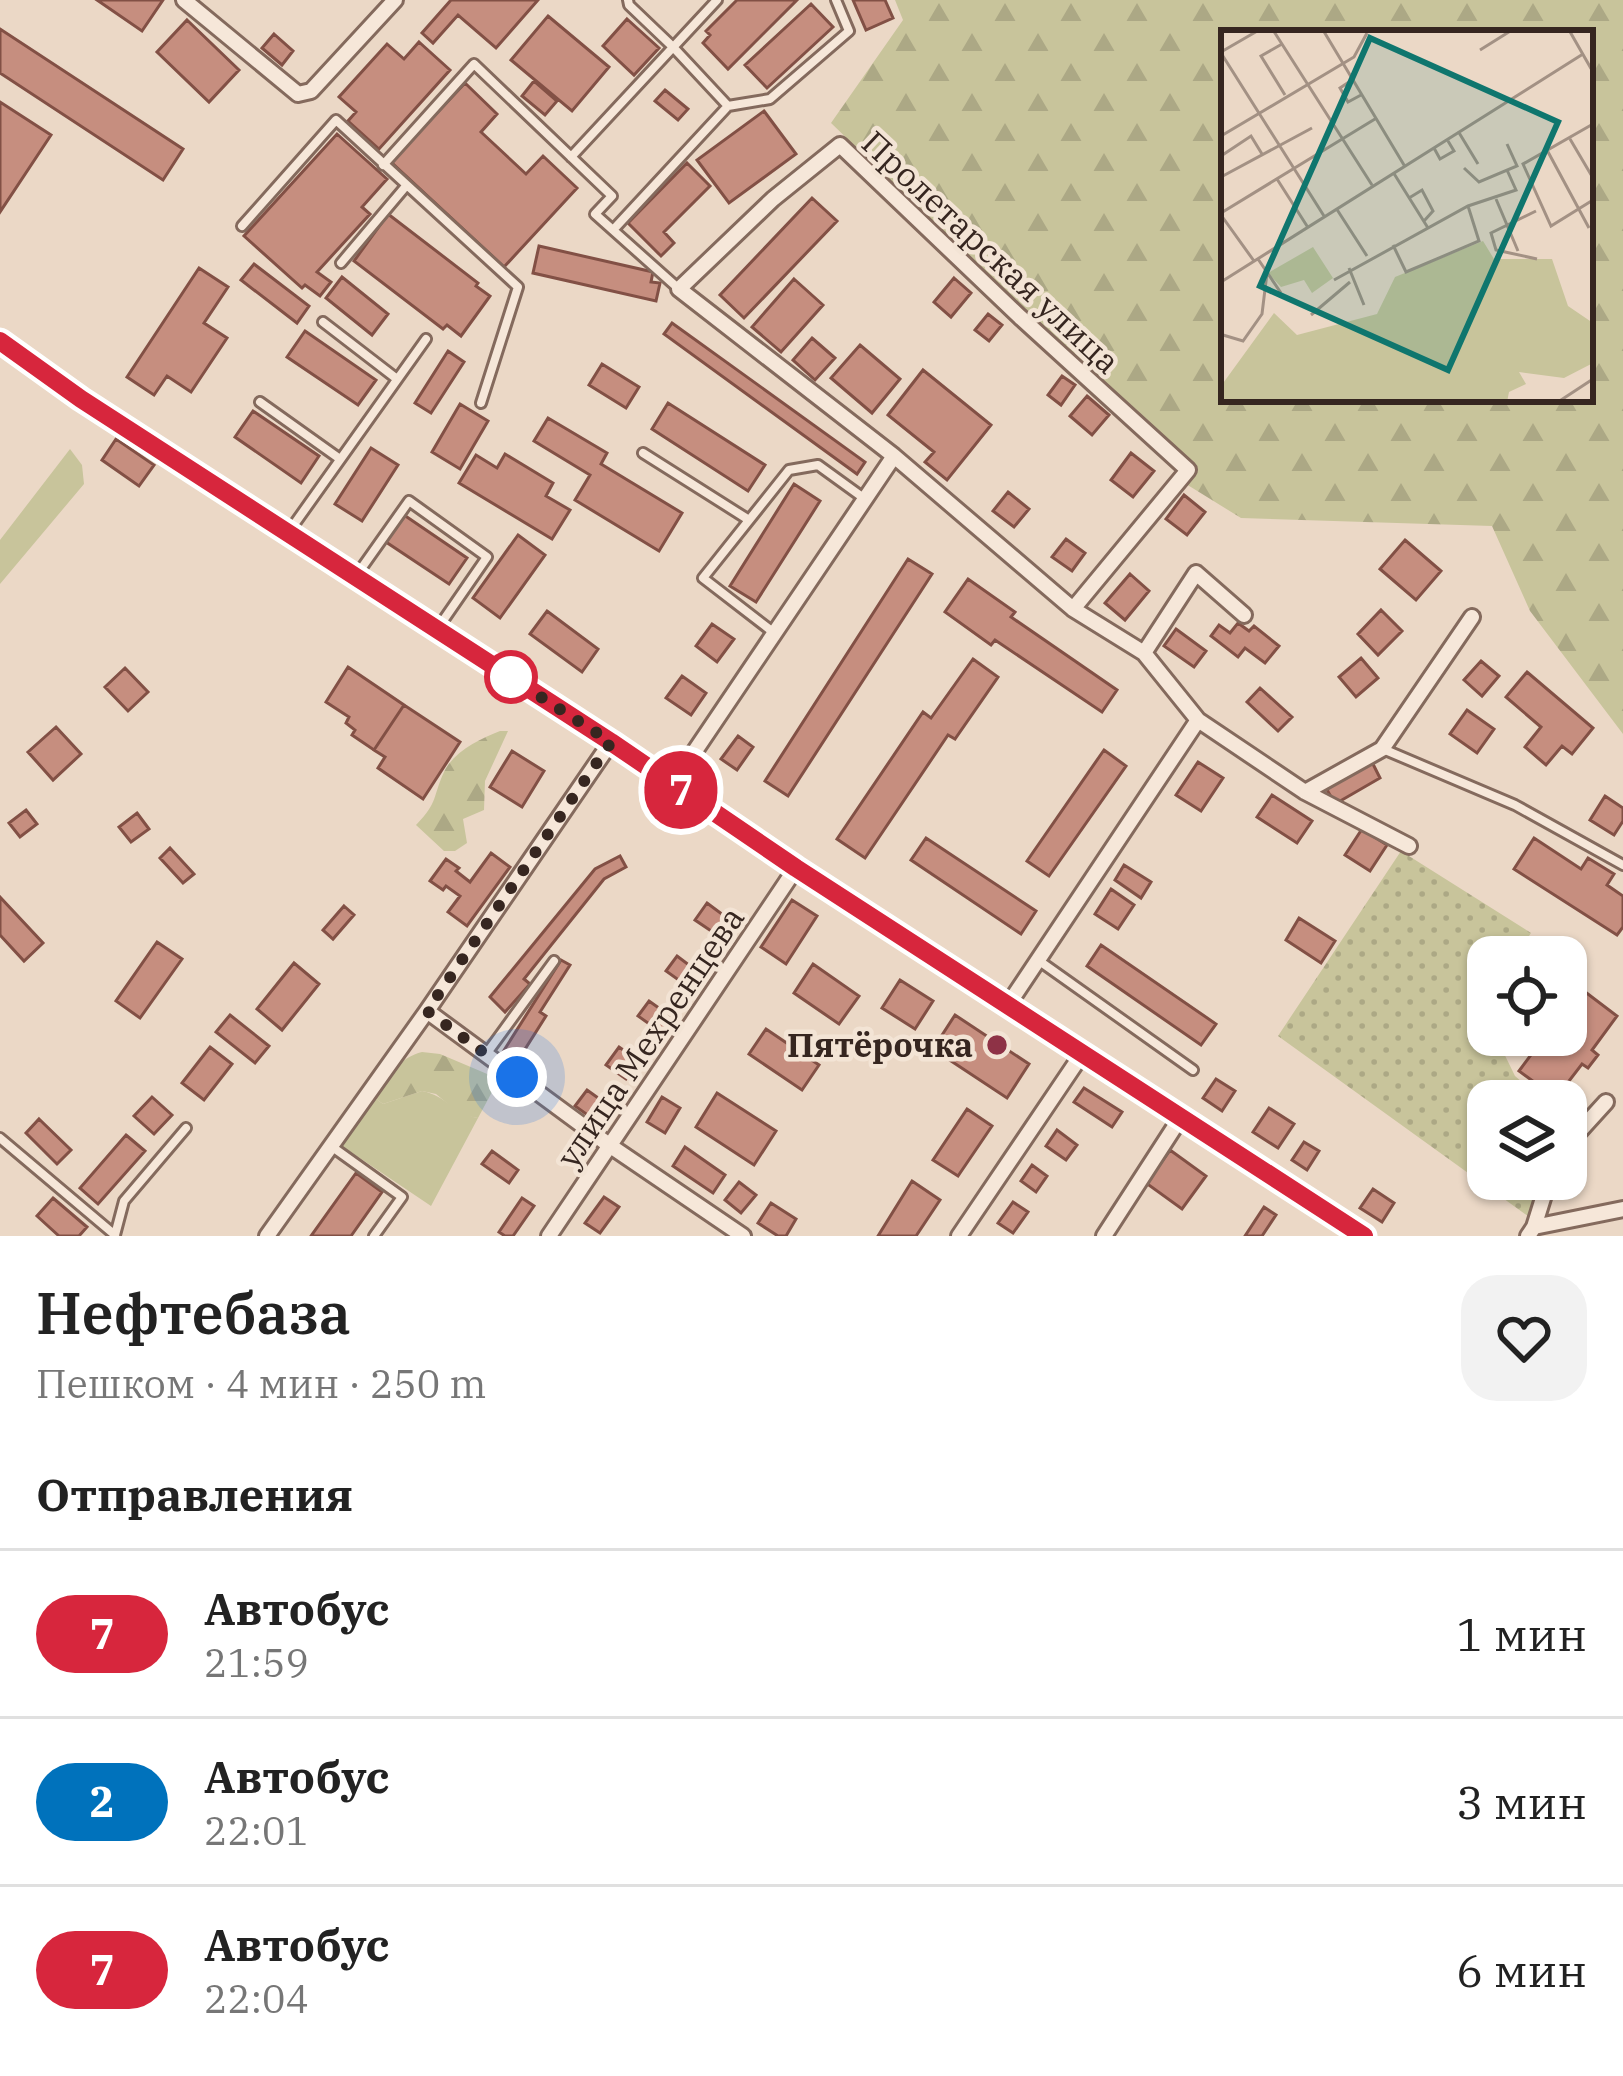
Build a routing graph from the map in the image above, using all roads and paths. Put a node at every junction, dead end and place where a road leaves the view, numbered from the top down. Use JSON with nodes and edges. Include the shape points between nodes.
{"nodes":[{"id":1,"x":184,"y":0,"type":"edge"},
{"id":2,"x":395,"y":0,"type":"edge"},
{"id":3,"x":628,"y":0,"type":"edge"},
{"id":4,"x":717,"y":0,"type":"edge"},
{"id":5,"x":836,"y":0,"type":"edge"},
{"id":6,"x":673,"y":46,"type":"junction"},
{"id":7,"x":728,"y":106,"type":"junction"},
{"id":8,"x":571,"y":157,"type":"junction"},
{"id":9,"x":382,"y":165,"type":"junction"},
{"id":10,"x":406,"y":186,"type":"junction"},
{"id":11,"x":242,"y":226,"type":"dead end"},
{"id":12,"x":613,"y":230,"type":"junction"},
{"id":13,"x":341,"y":263,"type":"dead end"},
{"id":14,"x":679,"y":289,"type":"junction"},
{"id":15,"x":323,"y":322,"type":"dead end"},
{"id":16,"x":426,"y":339,"type":"dead end"},
{"id":17,"x":0,"y":341,"type":"edge"},
{"id":18,"x":397,"y":379,"type":"junction"},
{"id":19,"x":260,"y":402,"type":"dead end"},
{"id":20,"x":481,"y":403,"type":"dead end"},
{"id":21,"x":643,"y":453,"type":"dead end"},
{"id":22,"x":894,"y":457,"type":"junction"},
{"id":23,"x":340,"y":459,"type":"junction"},
{"id":24,"x":865,"y":499,"type":"junction"},
{"id":25,"x":749,"y":520,"type":"junction"},
{"id":26,"x":288,"y":533,"type":"junction"},
{"id":27,"x":356,"y":577,"type":"junction"},
{"id":28,"x":1073,"y":609,"type":"junction"},
{"id":29,"x":1244,"y":615,"type":"dead end"},
{"id":30,"x":1472,"y":617,"type":"dead end"},
{"id":31,"x":437,"y":629,"type":"junction"},
{"id":32,"x":775,"y":632,"type":"junction"},
{"id":33,"x":1144,"y":653,"type":"junction"},
{"id":34,"x":1198,"y":720,"type":"junction"},
{"id":35,"x":611,"y":742,"type":"junction"},
{"id":36,"x":1382,"y":748,"type":"junction"},
{"id":37,"x":672,"y":784,"type":"junction"},
{"id":38,"x":1305,"y":792,"type":"junction"},
{"id":39,"x":1409,"y":846,"type":"dead end"},
{"id":40,"x":1623,"y":865,"type":"edge"},
{"id":41,"x":796,"y":868,"type":"junction"},
{"id":42,"x":1038,"y":960,"type":"junction"},
{"id":43,"x":554,"y":961,"type":"dead end"},
{"id":44,"x":1008,"y":1005,"type":"junction"},
{"id":45,"x":427,"y":1011,"type":"junction"},
{"id":46,"x":486,"y":1054,"type":"junction"},
{"id":47,"x":1082,"y":1054,"type":"junction"},
{"id":48,"x":1193,"y":1070,"type":"dead end"},
{"id":49,"x":1606,"y":1102,"type":"dead end"},
{"id":50,"x":1181,"y":1117,"type":"junction"},
{"id":51,"x":1587,"y":1123,"type":"edge"},
{"id":52,"x":186,"y":1128,"type":"dead end"},
{"id":53,"x":0,"y":1138,"type":"edge"},
{"id":54,"x":609,"y":1145,"type":"junction"},
{"id":55,"x":331,"y":1146,"type":"junction"},
{"id":56,"x":1542,"y":1200,"type":"edge"},
{"id":57,"x":1623,"y":1209,"type":"edge"},
{"id":58,"x":1531,"y":1232,"type":"edge"},
{"id":59,"x":274,"y":1234,"type":"edge"},
{"id":60,"x":115,"y":1235,"type":"edge"},
{"id":61,"x":374,"y":1236,"type":"edge"},
{"id":62,"x":549,"y":1236,"type":"edge"},
{"id":63,"x":743,"y":1236,"type":"edge"},
{"id":64,"x":958,"y":1236,"type":"edge"},
{"id":65,"x":1104,"y":1236,"type":"edge"},
{"id":66,"x":1364,"y":1236,"type":"edge"}],
"edges":[{"from":1,"to":2,"type":"street","via":[[298,94],[311,91]]},
{"from":3,"to":6,"type":"lane"},
{"from":4,"to":6,"type":"lane"},
{"from":5,"to":7,"type":"lane","via":[[849,31],[770,99]]},
{"from":6,"to":7,"type":"lane"},
{"from":6,"to":8,"type":"lane"},
{"from":7,"to":12,"type":"lane"},
{"from":8,"to":9,"type":"lane","via":[[474,64]]},
{"from":8,"to":12,"type":"lane","via":[[612,196],[595,214]]},
{"from":9,"to":10,"type":"lane"},
{"from":9,"to":11,"type":"lane","via":[[336,120]]},
{"from":10,"to":13,"type":"lane"},
{"from":10,"to":20,"type":"lane","via":[[518,287]]},
{"from":12,"to":14,"type":"lane"},
{"from":14,"to":22,"type":"street"},
{"from":14,"to":28,"type":"street","name":"Пролетарская улица","via":[[840,145],[1188,470]]},
{"from":15,"to":18,"type":"lane"},
{"from":16,"to":18,"type":"lane"},
{"from":17,"to":26,"type":"main road"},
{"from":18,"to":23,"type":"lane"},
{"from":19,"to":23,"type":"lane"},
{"from":21,"to":25,"type":"lane"},
{"from":22,"to":24,"type":"street"},
{"from":22,"to":28,"type":"street"},
{"from":23,"to":26,"type":"lane"},
{"from":24,"to":25,"type":"lane","via":[[818,465],[788,470]]},
{"from":24,"to":32,"type":"street"},
{"from":25,"to":32,"type":"lane","via":[[703,578]]},
{"from":26,"to":27,"type":"main road"},
{"from":27,"to":31,"type":"main road"},
{"from":27,"to":31,"type":"lane","via":[[409,501],[487,557]]},
{"from":28,"to":33,"type":"street"},
{"from":29,"to":33,"type":"street","via":[[1196,573]]},
{"from":30,"to":36,"type":"street"},
{"from":31,"to":35,"type":"main road"},
{"from":32,"to":37,"type":"street"},
{"from":33,"to":34,"type":"street"},
{"from":34,"to":38,"type":"street"},
{"from":34,"to":42,"type":"street"},
{"from":35,"to":37,"type":"main road"},
{"from":35,"to":45,"type":"street"},
{"from":36,"to":38,"type":"street"},
{"from":36,"to":40,"type":"lane","via":[[1515,805]]},
{"from":37,"to":41,"type":"main road"},
{"from":38,"to":39,"type":"street"},
{"from":41,"to":44,"type":"main road"},
{"from":41,"to":54,"type":"street","name":"улица Мехренцева"},
{"from":42,"to":44,"type":"street"},
{"from":42,"to":48,"type":"lane"},
{"from":43,"to":46,"type":"lane"},
{"from":44,"to":47,"type":"main road"},
{"from":45,"to":46,"type":"street"},
{"from":45,"to":55,"type":"street"},
{"from":46,"to":54,"type":"street"},
{"from":47,"to":50,"type":"main road"},
{"from":47,"to":64,"type":"street"},
{"from":49,"to":51,"type":"street"},
{"from":50,"to":65,"type":"street"},
{"from":50,"to":66,"type":"main road"},
{"from":52,"to":60,"type":"lane","via":[[124,1201]]},
{"from":53,"to":60,"type":"lane"},
{"from":54,"to":62,"type":"street","name":"улица Мехренцева"},
{"from":54,"to":63,"type":"street"},
{"from":55,"to":59,"type":"street"},
{"from":55,"to":61,"type":"lane","via":[[402,1197]]},
{"from":56,"to":58,"type":"street"},
{"from":57,"to":58,"type":"street"}]}
